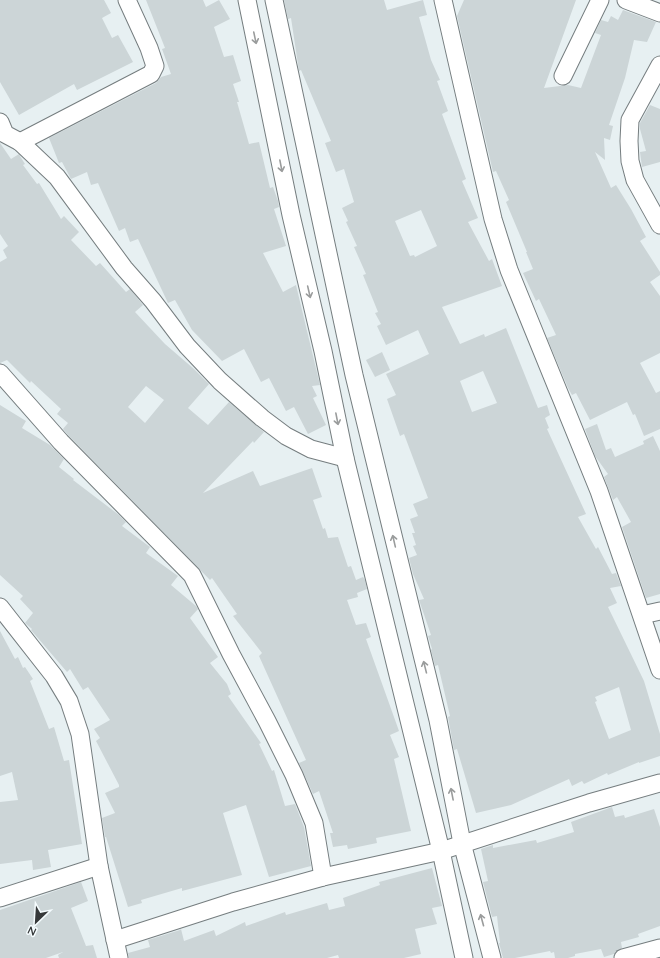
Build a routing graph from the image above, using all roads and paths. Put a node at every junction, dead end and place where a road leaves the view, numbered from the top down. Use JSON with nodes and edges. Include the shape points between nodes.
{"nodes":[{"id":1,"x":127,"y":0,"type":"edge"},
{"id":2,"x":247,"y":0,"type":"edge"},
{"id":3,"x":274,"y":0,"type":"edge"},
{"id":4,"x":444,"y":0,"type":"edge"},
{"id":5,"x":600,"y":0,"type":"edge"},
{"id":6,"x":626,"y":0,"type":"edge"},
{"id":7,"x":660,"y":13,"type":"edge"},
{"id":8,"x":660,"y":65,"type":"edge"},
{"id":9,"x":563,"y":76,"type":"dead end"},
{"id":10,"x":2,"y":130,"type":"edge"},
{"id":11,"x":20,"y":142,"type":"junction"},
{"id":12,"x":660,"y":224,"type":"edge"},
{"id":13,"x":0,"y":373,"type":"edge"},
{"id":14,"x":344,"y":458,"type":"junction"},
{"id":15,"x":402,"y":574,"type":"junction"},
{"id":16,"x":375,"y":579,"type":"junction"},
{"id":17,"x":0,"y":607,"type":"edge"},
{"id":18,"x":660,"y":611,"type":"edge"},
{"id":19,"x":642,"y":615,"type":"junction"},
{"id":20,"x":660,"y":670,"type":"edge"},
{"id":21,"x":660,"y":783,"type":"edge"},
{"id":22,"x":462,"y":844,"type":"junction"},
{"id":23,"x":441,"y":851,"type":"junction"},
{"id":24,"x":99,"y":866,"type":"junction"},
{"id":25,"x":323,"y":876,"type":"junction"},
{"id":26,"x":0,"y":898,"type":"edge"},
{"id":27,"x":115,"y":940,"type":"junction"},
{"id":28,"x":660,"y":948,"type":"edge"},
{"id":29,"x":119,"y":958,"type":"edge"},
{"id":30,"x":464,"y":958,"type":"edge"},
{"id":31,"x":492,"y":958,"type":"edge"},
{"id":32,"x":623,"y":958,"type":"edge"}],
"edges":[{"from":1,"to":11,"type":"street","via":[[155,66],[151,74]]},
{"from":2,"to":14,"type":"street","one_way":true},
{"from":15,"to":3,"type":"street","one_way":true,"via":[[354,375]]},
{"from":4,"to":19,"type":"street","via":[[493,219],[509,270],[599,491]]},
{"from":5,"to":9,"type":"street"},
{"from":6,"to":7,"type":"street"},
{"from":8,"to":12,"type":"street","via":[[630,120],[629,141],[630,161],[635,180]]},
{"from":10,"to":11,"type":"street"},
{"from":11,"to":14,"type":"street","via":[[57,177],[124,268],[220,381],[286,436],[311,449]]},
{"from":13,"to":25,"type":"street","via":[[61,442],[192,575],[294,775],[314,823]]},
{"from":14,"to":16,"type":"street"},
{"from":15,"to":16,"type":"street"},
{"from":22,"to":15,"type":"street","one_way":true,"via":[[438,720]]},
{"from":16,"to":23,"type":"street"},
{"from":17,"to":24,"type":"street","via":[[54,676],[69,701],[80,734]]},
{"from":18,"to":19,"type":"street"},
{"from":19,"to":20,"type":"street"},
{"from":21,"to":22,"type":"street"},
{"from":22,"to":23,"type":"street"},
{"from":31,"to":22,"type":"street","one_way":true},
{"from":23,"to":25,"type":"street"},
{"from":23,"to":30,"type":"street"},
{"from":24,"to":26,"type":"street"},
{"from":24,"to":27,"type":"street"},
{"from":25,"to":27,"type":"street"},
{"from":27,"to":29,"type":"street"},
{"from":28,"to":32,"type":"street"}]}
